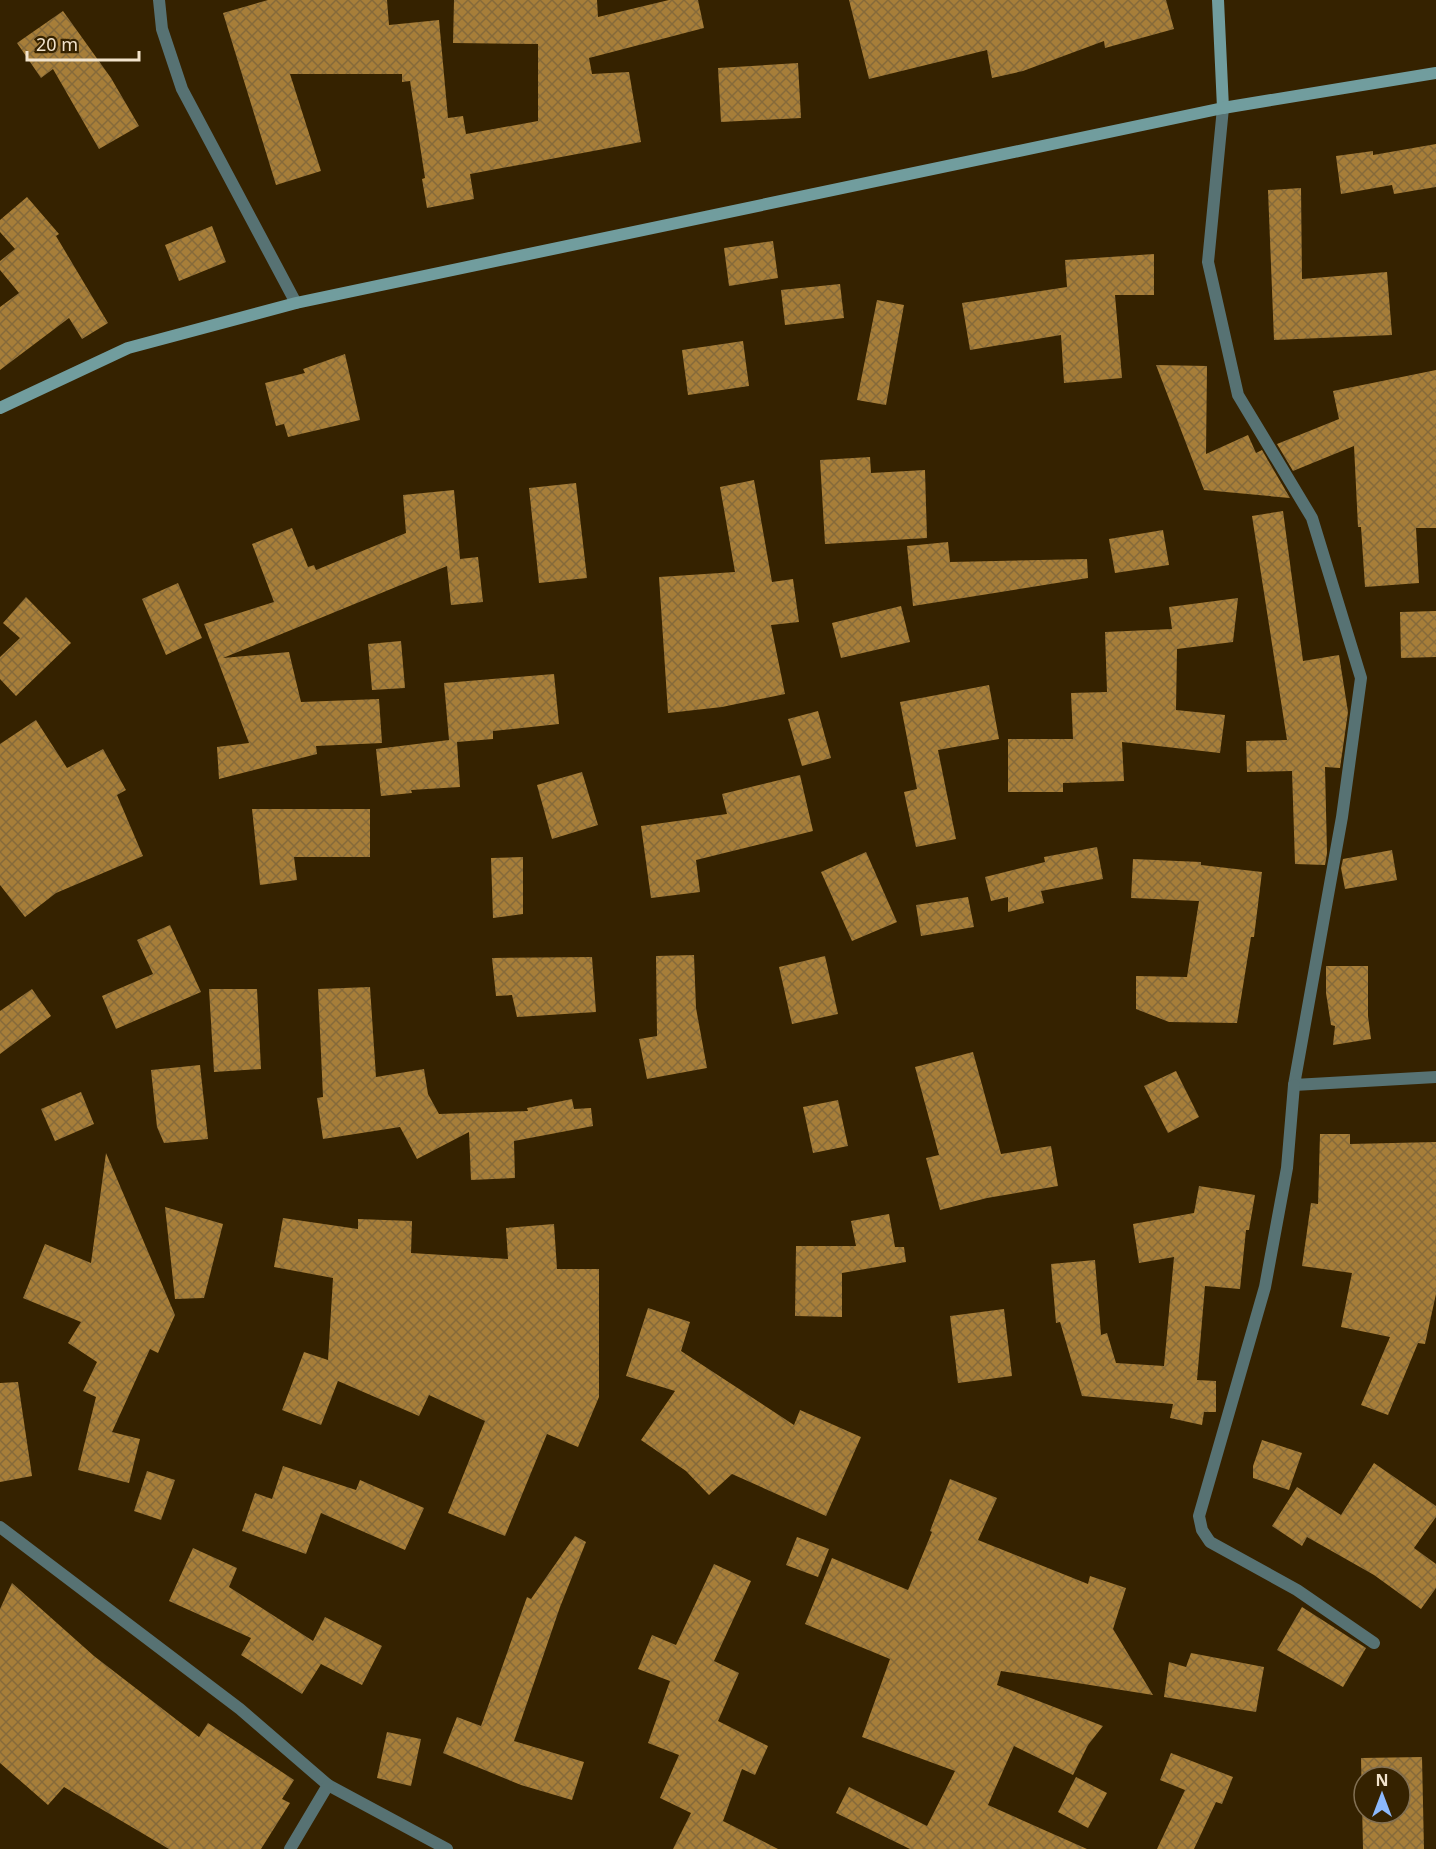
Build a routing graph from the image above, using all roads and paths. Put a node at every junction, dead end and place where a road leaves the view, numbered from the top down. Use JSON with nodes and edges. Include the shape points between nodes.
{"nodes":[{"id":1,"x":159,"y":0,"type":"edge"},
{"id":2,"x":1218,"y":0,"type":"edge"},
{"id":3,"x":1436,"y":73,"type":"edge"},
{"id":4,"x":1223,"y":108,"type":"junction"},
{"id":5,"x":296,"y":303,"type":"junction"},
{"id":6,"x":0,"y":408,"type":"edge"},
{"id":7,"x":1436,"y":1077,"type":"edge"},
{"id":8,"x":1294,"y":1085,"type":"junction"},
{"id":9,"x":0,"y":1527,"type":"edge"},
{"id":10,"x":1374,"y":1643,"type":"dead end"},
{"id":11,"x":328,"y":1785,"type":"junction"},
{"id":12,"x":290,"y":1849,"type":"edge"},
{"id":13,"x":447,"y":1849,"type":"edge"}],
"edges":[{"from":1,"to":5,"type":"street","via":[[162,29],[182,89]]},
{"from":2,"to":4,"type":"main road"},
{"from":3,"to":4,"type":"main road"},
{"from":4,"to":5,"type":"main road"},
{"from":4,"to":8,"type":"street","via":[[1208,262],[1238,395],[1312,518],[1361,678],[1342,817]]},
{"from":5,"to":6,"type":"main road","via":[[128,348]]},
{"from":7,"to":8,"type":"street"},
{"from":8,"to":10,"type":"street","via":[[1287,1167],[1265,1287],[1200,1516],[1202,1530],[1210,1542],[1297,1590]]},
{"from":9,"to":11,"type":"street","via":[[240,1709]]},
{"from":11,"to":12,"type":"street"},
{"from":11,"to":13,"type":"street"}]}
